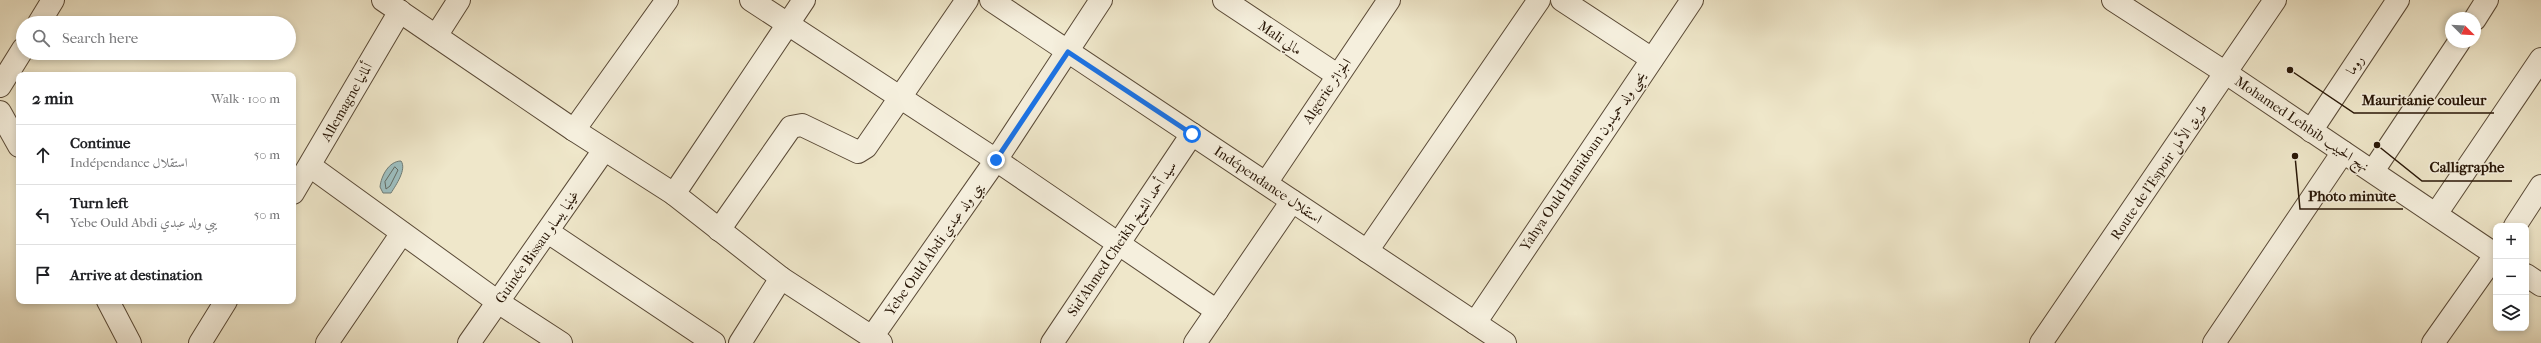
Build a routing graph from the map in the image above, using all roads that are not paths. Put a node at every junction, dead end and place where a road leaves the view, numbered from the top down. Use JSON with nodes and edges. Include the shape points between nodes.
{"nodes":[{"id":1,"x":53,"y":0,"type":"edge"},
{"id":2,"x":459,"y":0,"type":"edge"},
{"id":3,"x":667,"y":0,"type":"edge"},
{"id":4,"x":750,"y":0,"type":"edge"},
{"id":5,"x":804,"y":0,"type":"edge"},
{"id":6,"x":967,"y":0,"type":"edge"},
{"id":7,"x":991,"y":0,"type":"edge"},
{"id":8,"x":1101,"y":0,"type":"edge"},
{"id":9,"x":1224,"y":0,"type":"edge"},
{"id":10,"x":1389,"y":0,"type":"edge"},
{"id":11,"x":1539,"y":0,"type":"edge"},
{"id":12,"x":1562,"y":0,"type":"edge"},
{"id":13,"x":1692,"y":0,"type":"edge"},
{"id":14,"x":2115,"y":0,"type":"edge"},
{"id":15,"x":2276,"y":0,"type":"edge"},
{"id":16,"x":2398,"y":0,"type":"edge"},
{"id":17,"x":2487,"y":0,"type":"edge"},
{"id":18,"x":391,"y":5,"type":"edge"},
{"id":19,"x":2479,"y":12,"type":"edge"},
{"id":20,"x":43,"y":16,"type":"edge"},
{"id":21,"x":788,"y":24,"type":"junction"},
{"id":22,"x":436,"y":36,"type":"junction"},
{"id":23,"x":2455,"y":48,"type":"edge"},
{"id":24,"x":1068,"y":52,"type":"junction"},
{"id":25,"x":1652,"y":58,"type":"junction"},
{"id":26,"x":2541,"y":59,"type":"edge"},
{"id":27,"x":16,"y":60,"type":"edge"},
{"id":28,"x":2226,"y":73,"type":"junction"},
{"id":29,"x":1337,"y":75,"type":"junction"},
{"id":30,"x":0,"y":86,"type":"edge"},
{"id":31,"x":901,"y":98,"type":"junction"},
{"id":32,"x":0,"y":112,"type":"edge"},
{"id":33,"x":574,"y":130,"type":"junction"},
{"id":34,"x":2312,"y":131,"type":"junction"},
{"id":35,"x":1192,"y":134,"type":"junction"},
{"id":36,"x":16,"y":141,"type":"edge"},
{"id":37,"x":604,"y":150,"type":"junction"},
{"id":38,"x":2343,"y":152,"type":"junction"},
{"id":39,"x":996,"y":160,"type":"junction"},
{"id":40,"x":310,"y":166,"type":"junction"},
{"id":41,"x":2373,"y":171,"type":"junction"},
{"id":42,"x":1266,"y":183,"type":"junction"},
{"id":43,"x":2541,"y":186,"type":"edge"},
{"id":44,"x":296,"y":188,"type":"edge"},
{"id":45,"x":674,"y":194,"type":"junction"},
{"id":46,"x":1292,"y":201,"type":"junction"},
{"id":47,"x":2436,"y":214,"type":"junction"},
{"id":48,"x":2517,"y":223,"type":"edge"},
{"id":49,"x":719,"y":230,"type":"junction"},
{"id":50,"x":548,"y":232,"type":"junction"},
{"id":51,"x":402,"y":233,"type":"junction"},
{"id":52,"x":1120,"y":245,"type":"junction"},
{"id":53,"x":1367,"y":251,"type":"junction"},
{"id":54,"x":2493,"y":253,"type":"edge"},
{"id":55,"x":2493,"y":259,"type":"edge"},
{"id":56,"x":2529,"y":277,"type":"edge"},
{"id":57,"x":781,"y":278,"type":"junction"},
{"id":58,"x":2541,"y":285,"type":"edge"},
{"id":59,"x":498,"y":302,"type":"junction"},
{"id":60,"x":110,"y":304,"type":"edge"},
{"id":61,"x":224,"y":304,"type":"edge"},
{"id":62,"x":1217,"y":311,"type":"junction"},
{"id":63,"x":1475,"y":323,"type":"junction"},
{"id":64,"x":877,"y":340,"type":"edge"},
{"id":65,"x":130,"y":343,"type":"edge"},
{"id":66,"x":200,"y":343,"type":"edge"},
{"id":67,"x":327,"y":343,"type":"edge"},
{"id":68,"x":469,"y":343,"type":"edge"},
{"id":69,"x":561,"y":343,"type":"edge"},
{"id":70,"x":714,"y":343,"type":"edge"},
{"id":71,"x":740,"y":343,"type":"edge"},
{"id":72,"x":1052,"y":343,"type":"edge"},
{"id":73,"x":1195,"y":343,"type":"edge"},
{"id":74,"x":1505,"y":343,"type":"edge"},
{"id":75,"x":2041,"y":343,"type":"edge"},
{"id":76,"x":2214,"y":343,"type":"edge"},
{"id":77,"x":2433,"y":343,"type":"edge"}],
"edges":[{"from":1,"to":20,"type":"street"},
{"from":2,"to":22,"type":"street"},
{"from":3,"to":33,"type":"street"},
{"from":4,"to":21,"type":"street"},
{"from":5,"to":21,"type":"street"},
{"from":6,"to":31,"type":"street"},
{"from":7,"to":24,"type":"street","name":"Indépendance استقلال"},
{"from":8,"to":24,"type":"street","name":"Yebe Ould Abdi يبي ولد عبدي"},
{"from":9,"to":29,"type":"street","name":"Mali مالي"},
{"from":10,"to":29,"type":"street","name":"Algerie الجزائر"},
{"from":11,"to":53,"type":"street"},
{"from":12,"to":25,"type":"street"},
{"from":13,"to":25,"type":"street","name":"Yahya Ould Hamidoun يحيى ولد حميدون"},
{"from":14,"to":28,"type":"street","name":"Mohamed Lehbib نهج الحبيب"},
{"from":15,"to":28,"type":"street","name":"Route de l’Espoir طريق الأمل"},
{"from":16,"to":34,"type":"street","name":"روما"},
{"from":17,"to":19,"type":"street"},
{"from":18,"to":22,"type":"street"},
{"from":18,"to":40,"type":"street","name":"Allemagne ألمانيا"},
{"from":21,"to":31,"type":"street"},
{"from":21,"to":45,"type":"street"},
{"from":22,"to":33,"type":"street"},
{"from":23,"to":41,"type":"street"},
{"from":24,"to":35,"type":"street","name":"Indépendance استقلال"},
{"from":24,"to":39,"type":"street","name":"Yebe Ould Abdi يبي ولد عبدي"},
{"from":25,"to":63,"type":"street","name":"Yahya Ould Hamidoun يحيى ولد حميدون"},
{"from":26,"to":47,"type":"street"},
{"from":27,"to":30,"type":"street"},
{"from":28,"to":34,"type":"street","name":"Mohamed Lehbib نهج الحبيب"},
{"from":28,"to":75,"type":"street","name":"Route de l’Espoir طريق الأمل"},
{"from":29,"to":42,"type":"street","name":"Algerie الجزائر"},
{"from":31,"to":39,"type":"street"},
{"from":31,"to":49,"type":"street","via":[[866,147],[858,152],[802,125],[791,127]]},
{"from":32,"to":36,"type":"street"},
{"from":33,"to":37,"type":"street"},
{"from":34,"to":38,"type":"street","name":"Mohamed Lehbib نهج الحبيب"},
{"from":35,"to":42,"type":"street","name":"Indépendance استقلال"},
{"from":35,"to":52,"type":"street","name":"Sid'Ahmed Cheikh سيد أحمد الشيخ"},
{"from":37,"to":45,"type":"street"},
{"from":37,"to":50,"type":"street","name":"Guinée Bissau غينيا بيساو"},
{"from":38,"to":41,"type":"street","name":"Mohamed Lehbib نهج الحبيب"},
{"from":38,"to":76,"type":"street"},
{"from":39,"to":52,"type":"street"},
{"from":39,"to":64,"type":"street","name":"Yebe Ould Abdi يبي ولد عبدي"},
{"from":40,"to":44,"type":"street","name":"Allemagne ألمانيا"},
{"from":40,"to":51,"type":"street"},
{"from":41,"to":47,"type":"street","name":"Mohamed Lehbib نهج الحبيب"},
{"from":42,"to":46,"type":"street","name":"Indépendance استقلال"},
{"from":43,"to":48,"type":"street"},
{"from":45,"to":49,"type":"street"},
{"from":46,"to":53,"type":"street","name":"Indépendance استقلال"},
{"from":46,"to":62,"type":"street"},
{"from":47,"to":54,"type":"street","name":"Mohamed Lehbib نهج الحبيب"},
{"from":49,"to":57,"type":"street"},
{"from":50,"to":59,"type":"street","name":"Guinée Bissau غينيا بيساو"},
{"from":50,"to":70,"type":"street"},
{"from":51,"to":59,"type":"street"},
{"from":51,"to":67,"type":"street"},
{"from":52,"to":62,"type":"street"},
{"from":52,"to":72,"type":"street","name":"Sid'Ahmed Cheikh سيد أحمد الشيخ"},
{"from":53,"to":63,"type":"street","name":"Indépendance استقلال"},
{"from":55,"to":77,"type":"street"},
{"from":56,"to":58,"type":"street"},
{"from":57,"to":64,"type":"street"},
{"from":57,"to":71,"type":"street"},
{"from":59,"to":68,"type":"street","name":"Guinée Bissau غينيا بيساو"},
{"from":59,"to":69,"type":"street"},
{"from":60,"to":65,"type":"street"},
{"from":61,"to":66,"type":"street"},
{"from":62,"to":73,"type":"street"},
{"from":63,"to":74,"type":"street","name":"Indépendance استقلال"}]}
